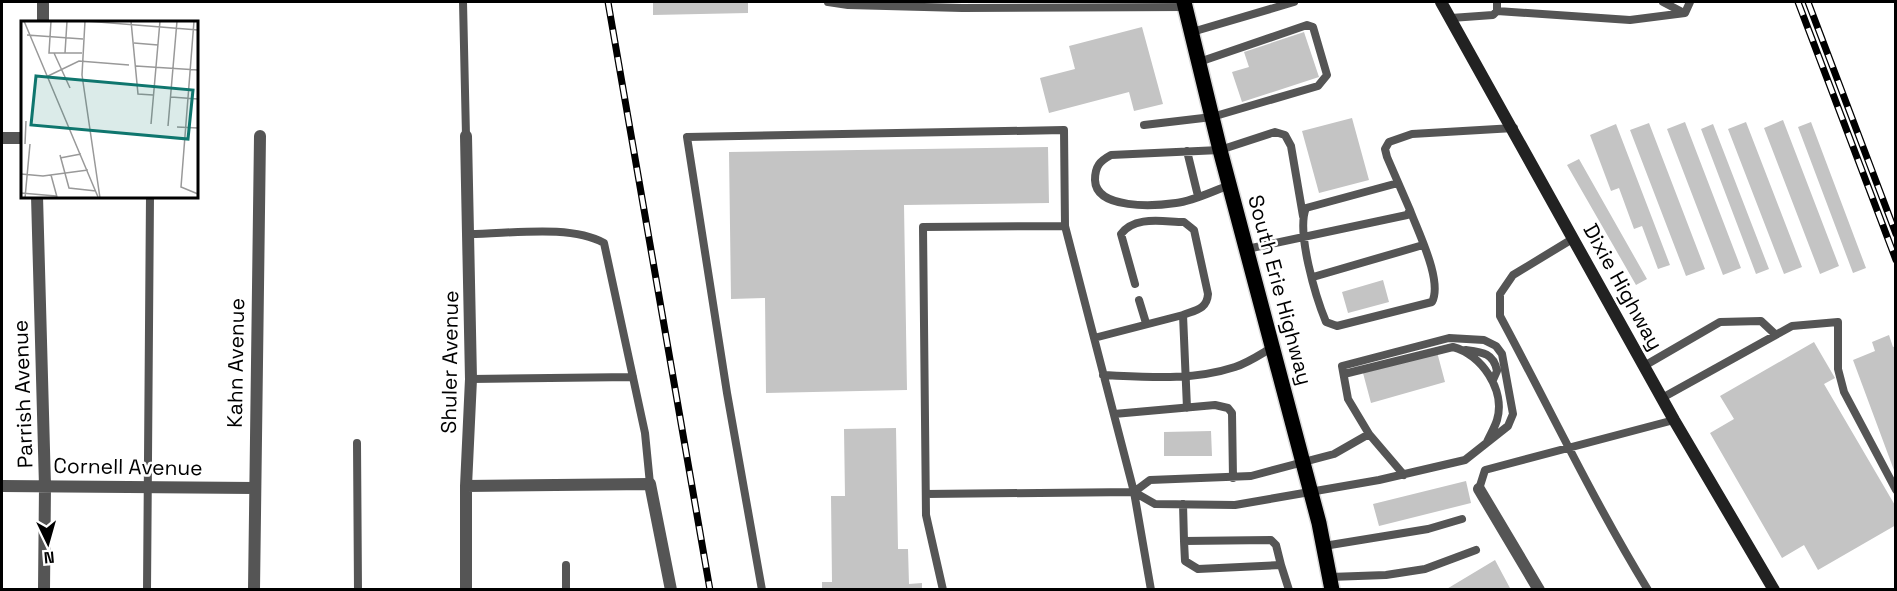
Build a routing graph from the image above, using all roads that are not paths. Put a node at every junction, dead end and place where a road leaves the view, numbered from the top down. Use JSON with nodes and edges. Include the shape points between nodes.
{"nodes":[{"id":1,"x":43,"y":2,"type":"edge"},
{"id":2,"x":463,"y":2,"type":"edge"},
{"id":3,"x":828,"y":2,"type":"edge"},
{"id":4,"x":1294,"y":2,"type":"edge"},
{"id":5,"x":1441,"y":2,"type":"edge"},
{"id":6,"x":1497,"y":2,"type":"edge"},
{"id":7,"x":1663,"y":2,"type":"edge"},
{"id":8,"x":1690,"y":2,"type":"edge"},
{"id":9,"x":1185,"y":4,"type":"edge"},
{"id":10,"x":1497,"y":11,"type":"junction"},
{"id":11,"x":1685,"y":13,"type":"junction"},
{"id":12,"x":1451,"y":18,"type":"junction"},
{"id":13,"x":44,"y":21,"type":"edge"},
{"id":14,"x":1192,"y":33,"type":"junction"},
{"id":15,"x":1199,"y":62,"type":"junction"},
{"id":16,"x":1212,"y":117,"type":"junction"},
{"id":17,"x":1144,"y":125,"type":"dead end"},
{"id":18,"x":1514,"y":128,"type":"junction"},
{"id":19,"x":260,"y":136,"type":"dead end"},
{"id":20,"x":466,"y":136,"type":"joint"},
{"id":21,"x":2,"y":138,"type":"edge"},
{"id":22,"x":21,"y":138,"type":"edge"},
{"id":23,"x":1220,"y":150,"type":"junction"},
{"id":24,"x":1187,"y":151,"type":"junction"},
{"id":25,"x":1398,"y":183,"type":"junction"},
{"id":26,"x":1230,"y":185,"type":"junction"},
{"id":27,"x":1198,"y":196,"type":"junction"},
{"id":28,"x":37,"y":198,"type":"edge"},
{"id":29,"x":150,"y":198,"type":"edge"},
{"id":30,"x":1410,"y":210,"type":"junction"},
{"id":31,"x":1303,"y":216,"type":"junction"},
{"id":32,"x":1065,"y":226,"type":"junction"},
{"id":33,"x":470,"y":234,"type":"junction"},
{"id":34,"x":1304,"y":237,"type":"junction"},
{"id":35,"x":1574,"y":238,"type":"junction"},
{"id":36,"x":1423,"y":245,"type":"junction"},
{"id":37,"x":1247,"y":249,"type":"junction"},
{"id":38,"x":1313,"y":277,"type":"junction"},
{"id":39,"x":1135,"y":284,"type":"dead end"},
{"id":40,"x":1139,"y":300,"type":"dead end"},
{"id":41,"x":1183,"y":315,"type":"junction"},
{"id":42,"x":1146,"y":323,"type":"junction"},
{"id":43,"x":1776,"y":335,"type":"junction"},
{"id":44,"x":1094,"y":338,"type":"junction"},
{"id":45,"x":1273,"y":347,"type":"junction"},
{"id":46,"x":1466,"y":350,"type":"junction"},
{"id":47,"x":1644,"y":366,"type":"junction"},
{"id":48,"x":1344,"y":374,"type":"junction"},
{"id":49,"x":1103,"y":375,"type":"junction"},
{"id":50,"x":1185,"y":376,"type":"junction"},
{"id":51,"x":633,"y":377,"type":"junction"},
{"id":52,"x":471,"y":379,"type":"junction"},
{"id":53,"x":1493,"y":380,"type":"junction"},
{"id":54,"x":1662,"y":398,"type":"junction"},
{"id":55,"x":1187,"y":408,"type":"junction"},
{"id":56,"x":1113,"y":414,"type":"junction"},
{"id":57,"x":1674,"y":420,"type":"junction"},
{"id":58,"x":1369,"y":434,"type":"junction"},
{"id":59,"x":357,"y":442,"type":"dead end"},
{"id":60,"x":1486,"y":445,"type":"junction"},
{"id":61,"x":1570,"y":445,"type":"junction"},
{"id":62,"x":1304,"y":460,"type":"junction"},
{"id":63,"x":1404,"y":475,"type":"junction"},
{"id":64,"x":1233,"y":478,"type":"junction"},
{"id":65,"x":650,"y":484,"type":"junction"},
{"id":66,"x":2,"y":486,"type":"edge"},
{"id":67,"x":45,"y":486,"type":"junction"},
{"id":68,"x":466,"y":486,"type":"junction"},
{"id":69,"x":148,"y":487,"type":"junction"},
{"id":70,"x":254,"y":488,"type":"junction"},
{"id":71,"x":1479,"y":489,"type":"joint"},
{"id":72,"x":1896,"y":490,"type":"edge"},
{"id":73,"x":1311,"y":491,"type":"junction"},
{"id":74,"x":1134,"y":492,"type":"junction"},
{"id":75,"x":926,"y":494,"type":"junction"},
{"id":76,"x":1183,"y":504,"type":"junction"},
{"id":77,"x":1462,"y":519,"type":"dead end"},
{"id":78,"x":1184,"y":541,"type":"junction"},
{"id":79,"x":1324,"y":546,"type":"junction"},
{"id":80,"x":1476,"y":550,"type":"dead end"},
{"id":81,"x":566,"y":565,"type":"dead end"},
{"id":82,"x":1281,"y":565,"type":"junction"},
{"id":83,"x":1331,"y":583,"type":"edge"},
{"id":84,"x":44,"y":590,"type":"edge"},
{"id":85,"x":147,"y":590,"type":"edge"},
{"id":86,"x":254,"y":590,"type":"edge"},
{"id":87,"x":358,"y":590,"type":"edge"},
{"id":88,"x":466,"y":590,"type":"edge"},
{"id":89,"x":566,"y":590,"type":"edge"},
{"id":90,"x":671,"y":590,"type":"edge"},
{"id":91,"x":762,"y":590,"type":"edge"},
{"id":92,"x":943,"y":590,"type":"edge"},
{"id":93,"x":1151,"y":590,"type":"edge"},
{"id":94,"x":1289,"y":590,"type":"edge"},
{"id":95,"x":1539,"y":590,"type":"edge"},
{"id":96,"x":1648,"y":590,"type":"edge"},
{"id":97,"x":1774,"y":590,"type":"edge"}],
"edges":[{"from":1,"to":13,"type":"street"},
{"from":2,"to":20,"type":"lane"},
{"from":3,"to":9,"type":"lane","via":[[962,8]]},
{"from":4,"to":14,"type":"lane"},
{"from":5,"to":12,"type":"street","name":"Dixie Highway"},
{"from":6,"to":10,"type":"lane"},
{"from":7,"to":11,"type":"lane"},
{"from":8,"to":11,"type":"lane"},
{"from":9,"to":14,"type":"main road","name":"South Erie Highway"},
{"from":10,"to":11,"type":"lane","via":[[1630,20]]},
{"from":10,"to":12,"type":"lane","via":[[1493,15]]},
{"from":12,"to":18,"type":"street","name":"Dixie Highway"},
{"from":14,"to":15,"type":"main road","name":"South Erie Highway"},
{"from":15,"to":16,"type":"main road","name":"South Erie Highway"},
{"from":15,"to":16,"type":"lane","via":[[1307,25],[1312,27],[1327,75],[1318,86]]},
{"from":16,"to":17,"type":"lane"},
{"from":16,"to":23,"type":"main road","name":"South Erie Highway"},
{"from":18,"to":25,"type":"lane","via":[[1412,134],[1389,142],[1385,149]]},
{"from":18,"to":35,"type":"street","name":"Dixie Highway"},
{"from":19,"to":70,"type":"street","name":"Kahn Avenue"},
{"from":20,"to":33,"type":"street","name":"Shuler Avenue"},
{"from":21,"to":22,"type":"street"},
{"from":23,"to":24,"type":"lane"},
{"from":23,"to":26,"type":"main road","name":"South Erie Highway"},
{"from":23,"to":31,"type":"lane","via":[[1275,132],[1285,135]]},
{"from":24,"to":27,"type":"lane"},
{"from":24,"to":27,"type":"lane","via":[[1111,154],[1099,162],[1095,184],[1101,195],[1117,203],[1177,203]]},
{"from":25,"to":30,"type":"lane"},
{"from":25,"to":31,"type":"lane","via":[[1306,208]]},
{"from":26,"to":27,"type":"lane"},
{"from":26,"to":37,"type":"main road","name":"South Erie Highway"},
{"from":28,"to":67,"type":"street","name":"Parrish Avenue"},
{"from":29,"to":69,"type":"lane"},
{"from":30,"to":34,"type":"lane","via":[[1407,215]]},
{"from":30,"to":36,"type":"lane"},
{"from":31,"to":34,"type":"lane"},
{"from":32,"to":44,"type":"lane"},
{"from":32,"to":75,"type":"lane","via":[[923,227]]},
{"from":32,"to":91,"type":"lane","via":[[1064,130],[687,136]]},
{"from":33,"to":51,"type":"lane","via":[[572,233],[604,243]]},
{"from":33,"to":52,"type":"street","name":"Shuler Avenue"},
{"from":34,"to":37,"type":"lane"},
{"from":34,"to":38,"type":"lane"},
{"from":35,"to":47,"type":"street","name":"Dixie Highway"},
{"from":35,"to":61,"type":"lane","via":[[1513,275],[1500,294],[1500,316]]},
{"from":36,"to":38,"type":"lane"},
{"from":36,"to":38,"type":"lane","via":[[1433,272],[1436,294],[1432,302],[1337,326],[1326,322]]},
{"from":37,"to":45,"type":"main road","name":"South Erie Highway"},
{"from":39,"to":41,"type":"lane","via":[[1121,234],[1127,226],[1138,222],[1185,222],[1194,230],[1208,301],[1203,308]]},
{"from":40,"to":42,"type":"lane"},
{"from":41,"to":42,"type":"lane"},
{"from":41,"to":50,"type":"lane"},
{"from":42,"to":44,"type":"lane"},
{"from":43,"to":47,"type":"lane","via":[[1761,321],[1720,322]]},
{"from":43,"to":54,"type":"lane"},
{"from":43,"to":72,"type":"lane","via":[[1792,326],[1838,322],[1838,369],[1844,393]]},
{"from":44,"to":49,"type":"lane"},
{"from":45,"to":50,"type":"lane","via":[[1238,367]]},
{"from":45,"to":62,"type":"main road","name":"South Erie Highway"},
{"from":46,"to":48,"type":"lane","via":[[1453,347]]},
{"from":46,"to":53,"type":"lane"},
{"from":46,"to":53,"type":"lane","via":[[1492,357],[1497,370]]},
{"from":47,"to":54,"type":"street","name":"Dixie Highway"},
{"from":48,"to":58,"type":"lane","via":[[1348,399]]},
{"from":48,"to":60,"type":"lane","via":[[1342,366],[1449,338],[1484,340],[1496,346],[1502,354],[1514,414],[1508,426]]},
{"from":49,"to":50,"type":"lane"},
{"from":49,"to":56,"type":"lane"},
{"from":50,"to":55,"type":"lane"},
{"from":51,"to":52,"type":"lane"},
{"from":51,"to":65,"type":"lane","via":[[645,433]]},
{"from":52,"to":68,"type":"street","name":"Shuler Avenue"},
{"from":53,"to":60,"type":"lane","via":[[1497,420]]},
{"from":54,"to":57,"type":"street","name":"Dixie Highway"},
{"from":55,"to":56,"type":"lane"},
{"from":55,"to":64,"type":"lane","via":[[1215,405],[1232,413]]},
{"from":56,"to":74,"type":"lane"},
{"from":57,"to":61,"type":"lane"},
{"from":57,"to":97,"type":"street","name":"Dixie Highway"},
{"from":58,"to":62,"type":"lane","via":[[1346,450]]},
{"from":58,"to":63,"type":"lane"},
{"from":59,"to":87,"type":"lane"},
{"from":60,"to":63,"type":"lane","via":[[1465,460]]},
{"from":61,"to":71,"type":"lane","via":[[1485,470]]},
{"from":61,"to":96,"type":"lane","via":[[1612,531]]},
{"from":62,"to":64,"type":"lane"},
{"from":62,"to":73,"type":"main road","name":"South Erie Highway"},
{"from":63,"to":73,"type":"lane"},
{"from":64,"to":74,"type":"lane","via":[[1150,480]]},
{"from":65,"to":68,"type":"street"},
{"from":65,"to":90,"type":"street"},
{"from":66,"to":67,"type":"street","name":"Cornell Avenue"},
{"from":67,"to":69,"type":"street","name":"Cornell Avenue"},
{"from":67,"to":84,"type":"street","name":"Parrish Avenue"},
{"from":68,"to":88,"type":"street","name":"Shuler Avenue"},
{"from":69,"to":70,"type":"street","name":"Cornell Avenue"},
{"from":69,"to":85,"type":"lane"},
{"from":70,"to":86,"type":"street","name":"Kahn Avenue"},
{"from":71,"to":95,"type":"street"},
{"from":73,"to":76,"type":"lane","via":[[1258,503]]},
{"from":73,"to":79,"type":"main road","name":"South Erie Highway"},
{"from":74,"to":75,"type":"lane"},
{"from":74,"to":76,"type":"lane","via":[[1155,504]]},
{"from":74,"to":93,"type":"lane"},
{"from":75,"to":92,"type":"lane","via":[[926,515]]},
{"from":76,"to":78,"type":"lane"},
{"from":77,"to":79,"type":"lane","via":[[1428,529]]},
{"from":78,"to":82,"type":"lane","via":[[1271,540]]},
{"from":78,"to":82,"type":"lane","via":[[1185,561],[1198,569]]},
{"from":79,"to":83,"type":"main road","name":"South Erie Highway"},
{"from":80,"to":83,"type":"lane","via":[[1425,569]]},
{"from":81,"to":89,"type":"lane"},
{"from":82,"to":94,"type":"lane"}]}
